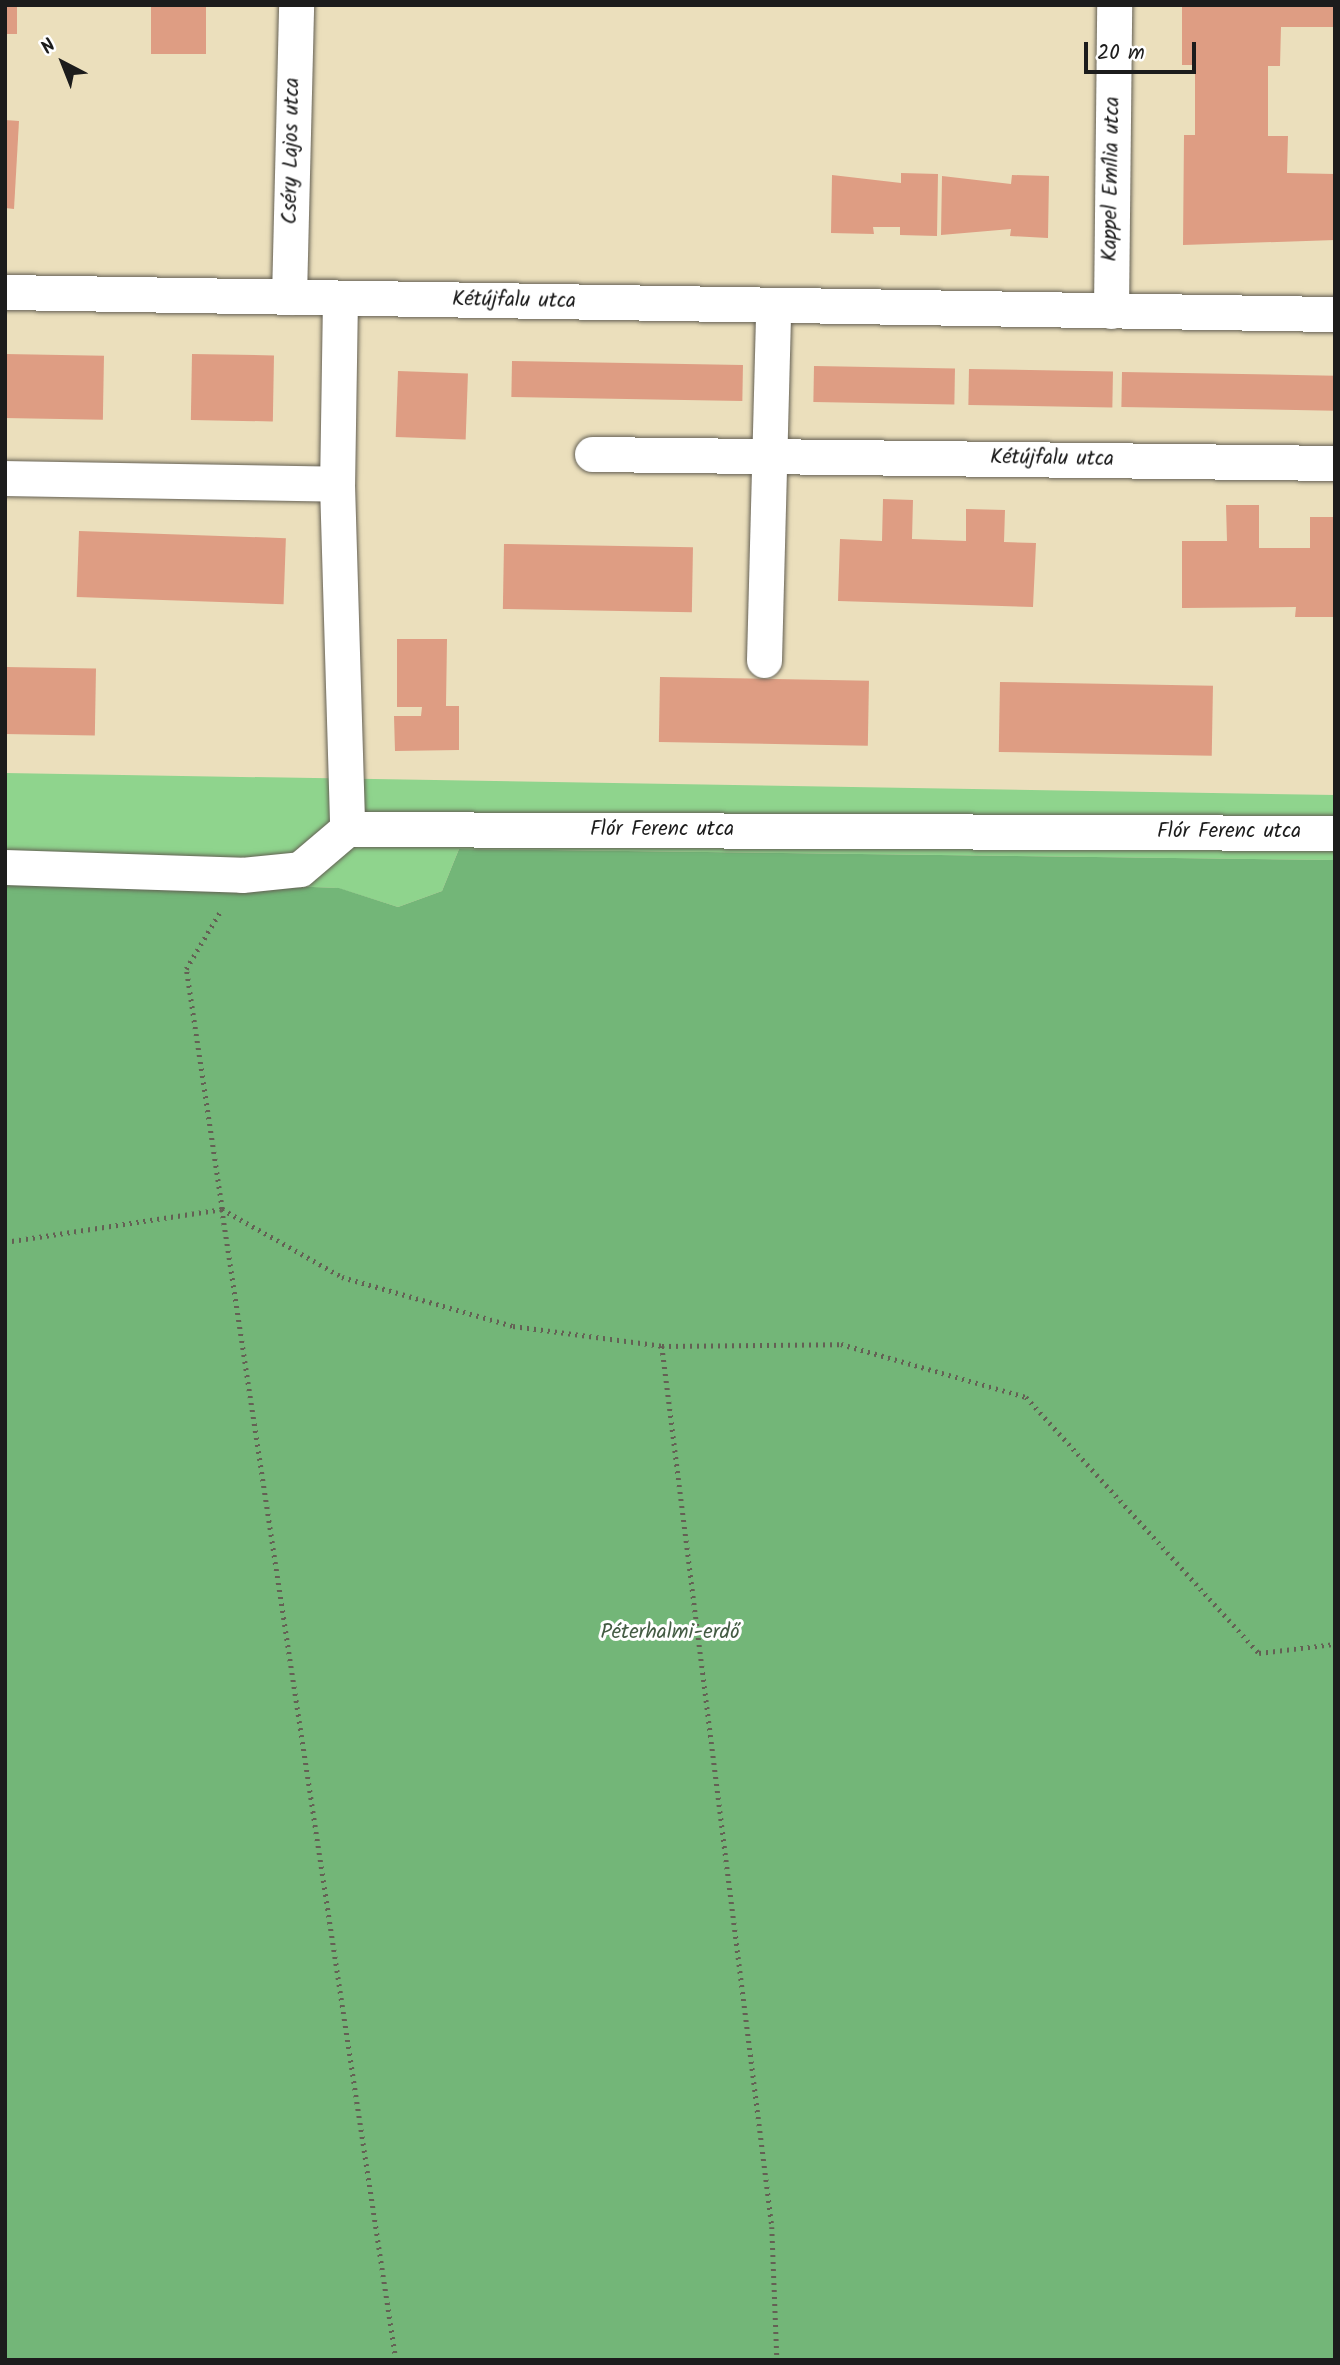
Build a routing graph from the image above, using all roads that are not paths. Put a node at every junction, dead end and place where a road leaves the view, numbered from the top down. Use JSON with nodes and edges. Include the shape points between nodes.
{"nodes":[{"id":1,"x":296,"y":5,"type":"edge"},
{"id":2,"x":1114,"y":5,"type":"edge"},
{"id":3,"x":5,"y":292,"type":"edge"},
{"id":4,"x":289,"y":297,"type":"junction"},
{"id":5,"x":340,"y":298,"type":"junction"},
{"id":6,"x":773,"y":305,"type":"junction"},
{"id":7,"x":1111,"y":311,"type":"junction"},
{"id":8,"x":1335,"y":314,"type":"edge"},
{"id":9,"x":592,"y":454,"type":"dead end"},
{"id":10,"x":769,"y":456,"type":"junction"},
{"id":11,"x":1335,"y":463,"type":"edge"},
{"id":12,"x":5,"y":478,"type":"edge"},
{"id":13,"x":337,"y":484,"type":"junction"},
{"id":14,"x":764,"y":660,"type":"dead end"},
{"id":15,"x":347,"y":829,"type":"junction"},
{"id":16,"x":1335,"y":833,"type":"edge"},
{"id":17,"x":5,"y":867,"type":"edge"}],
"edges":[{"from":1,"to":4,"type":"street","name":"Cséry Lajos utca"},
{"from":2,"to":7,"type":"street","name":"Kappel Emília utca"},
{"from":3,"to":4,"type":"street","name":"Kétújfalu utca"},
{"from":4,"to":5,"type":"street","name":"Kétújfalu utca"},
{"from":5,"to":6,"type":"street","name":"Kétújfalu utca"},
{"from":5,"to":13,"type":"street"},
{"from":6,"to":7,"type":"street","name":"Kétújfalu utca"},
{"from":6,"to":10,"type":"street"},
{"from":7,"to":8,"type":"street","name":"Kétújfalu utca"},
{"from":9,"to":10,"type":"street","name":"Kétújfalu utca"},
{"from":10,"to":11,"type":"street","name":"Kétújfalu utca"},
{"from":10,"to":14,"type":"street"},
{"from":12,"to":13,"type":"street"},
{"from":13,"to":15,"type":"street"},
{"from":15,"to":16,"type":"street","name":"Flór Ferenc utca"},
{"from":15,"to":17,"type":"street","via":[[300,869],[242,875]]}]}
